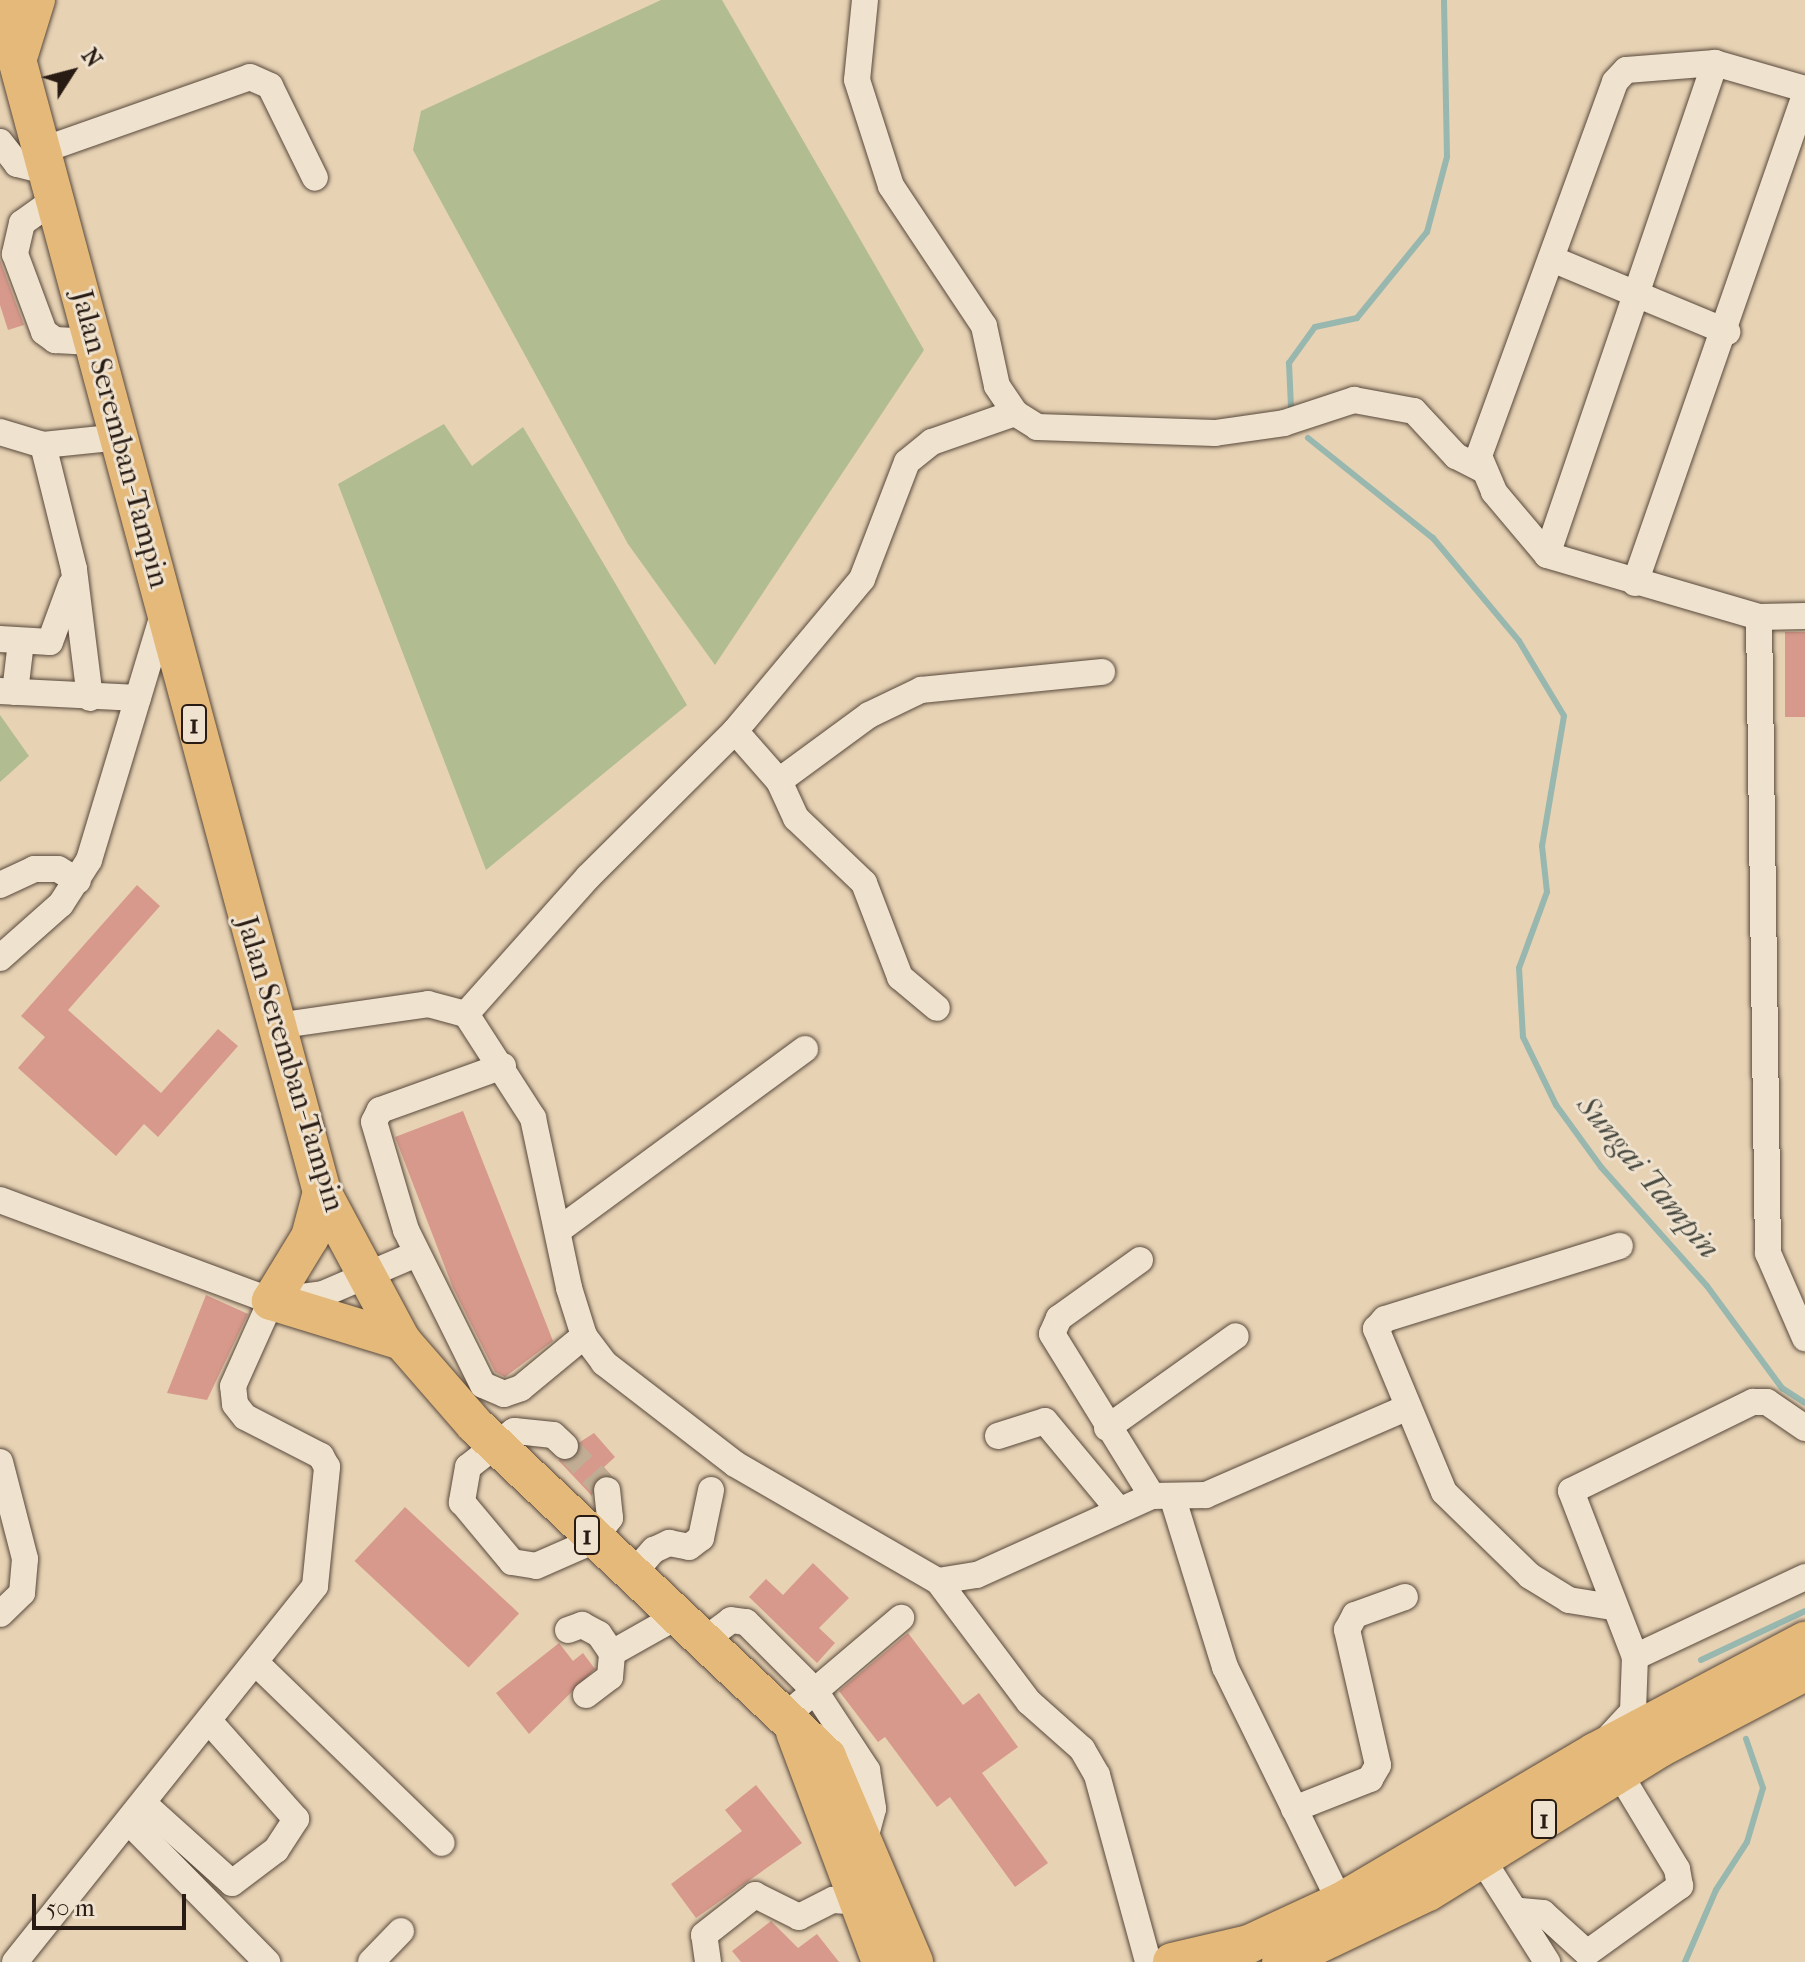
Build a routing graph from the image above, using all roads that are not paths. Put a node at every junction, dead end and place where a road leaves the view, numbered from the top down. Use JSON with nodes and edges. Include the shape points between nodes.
{"nodes":[{"id":1,"x":1,"y":0,"type":"edge"},
{"id":2,"x":36,"y":0,"type":"edge"},
{"id":3,"x":865,"y":0,"type":"edge"},
{"id":4,"x":18,"y":58,"type":"junction"},
{"id":5,"x":1715,"y":63,"type":"junction"},
{"id":6,"x":1805,"y":89,"type":"edge"},
{"id":7,"x":1805,"y":95,"type":"edge"},
{"id":8,"x":0,"y":142,"type":"edge"},
{"id":9,"x":50,"y":174,"type":"junction"},
{"id":10,"x":315,"y":178,"type":"dead end"},
{"id":11,"x":1552,"y":259,"type":"junction"},
{"id":12,"x":1636,"y":294,"type":"junction"},
{"id":13,"x":1727,"y":332,"type":"junction"},
{"id":14,"x":93,"y":342,"type":"junction"},
{"id":15,"x":1015,"y":413,"type":"junction"},
{"id":16,"x":0,"y":432,"type":"edge"},
{"id":17,"x":121,"y":437,"type":"junction"},
{"id":18,"x":43,"y":445,"type":"junction"},
{"id":19,"x":1481,"y":469,"type":"junction"},
{"id":20,"x":1547,"y":555,"type":"junction"},
{"id":21,"x":74,"y":569,"type":"junction"},
{"id":22,"x":1635,"y":583,"type":"junction"},
{"id":23,"x":165,"y":608,"type":"junction"},
{"id":24,"x":1805,"y":616,"type":"edge"},
{"id":25,"x":1759,"y":617,"type":"junction"},
{"id":26,"x":6,"y":645,"type":"edge"},
{"id":27,"x":1102,"y":672,"type":"dead end"},
{"id":28,"x":7,"y":692,"type":"edge"},
{"id":29,"x":90,"y":698,"type":"junction"},
{"id":30,"x":138,"y":698,"type":"junction"},
{"id":31,"x":735,"y":731,"type":"junction"},
{"id":32,"x":779,"y":781,"type":"junction"},
{"id":33,"x":78,"y":881,"type":"junction"},
{"id":34,"x":0,"y":885,"type":"edge"},
{"id":35,"x":0,"y":958,"type":"edge"},
{"id":36,"x":937,"y":1008,"type":"dead end"},
{"id":37,"x":466,"y":1014,"type":"junction"},
{"id":38,"x":276,"y":1026,"type":"junction"},
{"id":39,"x":805,"y":1049,"type":"dead end"},
{"id":40,"x":503,"y":1066,"type":"junction"},
{"id":41,"x":322,"y":1192,"type":"junction"},
{"id":42,"x":6,"y":1197,"type":"edge"},
{"id":43,"x":560,"y":1229,"type":"junction"},
{"id":44,"x":1620,"y":1246,"type":"dead end"},
{"id":45,"x":414,"y":1255,"type":"junction"},
{"id":46,"x":1140,"y":1260,"type":"dead end"},
{"id":47,"x":366,"y":1279,"type":"junction"},
{"id":48,"x":271,"y":1301,"type":"junction"},
{"id":49,"x":584,"y":1336,"type":"junction"},
{"id":50,"x":1236,"y":1336,"type":"dead end"},
{"id":51,"x":1805,"y":1338,"type":"edge"},
{"id":52,"x":402,"y":1341,"type":"junction"},
{"id":53,"x":1404,"y":1409,"type":"junction"},
{"id":54,"x":1107,"y":1428,"type":"junction"},
{"id":55,"x":1805,"y":1428,"type":"edge"},
{"id":56,"x":998,"y":1436,"type":"dead end"},
{"id":57,"x":492,"y":1442,"type":"junction"},
{"id":58,"x":565,"y":1446,"type":"tunnel mouth"},
{"id":59,"x":0,"y":1462,"type":"edge"},
{"id":60,"x":607,"y":1490,"type":"dead end"},
{"id":61,"x":711,"y":1490,"type":"dead end"},
{"id":62,"x":1162,"y":1497,"type":"junction"},
{"id":63,"x":1119,"y":1510,"type":"junction"},
{"id":64,"x":593,"y":1541,"type":"junction"},
{"id":65,"x":631,"y":1576,"type":"junction"},
{"id":66,"x":1805,"y":1577,"type":"edge"},
{"id":67,"x":938,"y":1581,"type":"junction"},
{"id":68,"x":1405,"y":1597,"type":"dead end"},
{"id":69,"x":1612,"y":1607,"type":"junction"},
{"id":70,"x":0,"y":1614,"type":"edge"},
{"id":71,"x":901,"y":1618,"type":"dead end"},
{"id":72,"x":568,"y":1630,"type":"dead end"},
{"id":73,"x":689,"y":1630,"type":"junction"},
{"id":74,"x":1805,"y":1641,"type":"edge"},
{"id":75,"x":612,"y":1653,"type":"junction"},
{"id":76,"x":1635,"y":1657,"type":"junction"},
{"id":77,"x":257,"y":1664,"type":"junction"},
{"id":78,"x":1805,"y":1672,"type":"edge"},
{"id":79,"x":815,"y":1691,"type":"junction"},
{"id":80,"x":586,"y":1695,"type":"dead end"},
{"id":81,"x":210,"y":1722,"type":"junction"},
{"id":82,"x":789,"y":1723,"type":"junction"},
{"id":83,"x":1607,"y":1762,"type":"junction"},
{"id":84,"x":1294,"y":1809,"type":"junction"},
{"id":85,"x":136,"y":1813,"type":"junction"},
{"id":86,"x":866,"y":1835,"type":"junction"},
{"id":87,"x":442,"y":1843,"type":"dead end"},
{"id":88,"x":1445,"y":1846,"type":"junction"},
{"id":89,"x":1482,"y":1859,"type":"junction"},
{"id":90,"x":859,"y":1902,"type":"junction"},
{"id":91,"x":1340,"y":1902,"type":"junction"},
{"id":92,"x":1521,"y":1911,"type":"junction"},
{"id":93,"x":401,"y":1931,"type":"dead end"},
{"id":94,"x":1589,"y":1957,"type":"edge"},
{"id":95,"x":908,"y":1958,"type":"edge"},
{"id":96,"x":15,"y":1962,"type":"edge"},
{"id":97,"x":267,"y":1962,"type":"edge"},
{"id":98,"x":371,"y":1962,"type":"edge"},
{"id":99,"x":708,"y":1962,"type":"edge"},
{"id":100,"x":1148,"y":1962,"type":"edge"},
{"id":101,"x":1172,"y":1962,"type":"edge"},
{"id":102,"x":1281,"y":1962,"type":"edge"},
{"id":103,"x":1547,"y":1962,"type":"edge"}],
"edges":[{"from":1,"to":4,"type":"highway","name":"Jalan Seremban-Tampin","number":"1"},
{"from":2,"to":4,"type":"highway"},
{"from":3,"to":15,"type":"street","via":[[857,80],[891,186],[984,326],[997,386]]},
{"from":4,"to":9,"type":"highway","name":"Jalan Seremban-Tampin","number":"1"},
{"from":5,"to":6,"type":"street"},
{"from":5,"to":11,"type":"street","via":[[1626,70],[1615,82]]},
{"from":5,"to":12,"type":"street"},
{"from":7,"to":13,"type":"street"},
{"from":8,"to":9,"type":"street","via":[[17,164]]},
{"from":9,"to":10,"type":"street","via":[[250,77],[270,86]]},
{"from":9,"to":14,"type":"highway","name":"Jalan Seremban-Tampin","number":"1"},
{"from":9,"to":14,"type":"street","via":[[22,223],[15,254],[44,332],[55,340]]},
{"from":11,"to":12,"type":"street"},
{"from":11,"to":19,"type":"street","via":[[1479,456]]},
{"from":12,"to":13,"type":"street"},
{"from":12,"to":20,"type":"street"},
{"from":13,"to":22,"type":"street"},
{"from":14,"to":17,"type":"highway","name":"Jalan Seremban-Tampin","number":"1"},
{"from":15,"to":19,"type":"street","via":[[1037,427],[1215,433],[1284,423],[1354,400],[1414,411],[1456,456]]},
{"from":15,"to":31,"type":"street","via":[[932,442],[907,462],[862,579]]},
{"from":16,"to":18,"type":"street"},
{"from":17,"to":18,"type":"street"},
{"from":17,"to":23,"type":"highway","name":"Jalan Seremban-Tampin","number":"1"},
{"from":18,"to":21,"type":"street"},
{"from":19,"to":20,"type":"street"},
{"from":20,"to":22,"type":"street"},
{"from":21,"to":26,"type":"street","via":[[58,633],[40,645]]},
{"from":21,"to":29,"type":"street"},
{"from":22,"to":25,"type":"street"},
{"from":23,"to":30,"type":"street"},
{"from":23,"to":38,"type":"highway","name":"Jalan Seremban-Tampin","number":"1"},
{"from":24,"to":25,"type":"street"},
{"from":25,"to":51,"type":"street","via":[[1768,1253]]},
{"from":26,"to":28,"type":"street"},
{"from":27,"to":32,"type":"street","via":[[921,690],[869,715]]},
{"from":28,"to":29,"type":"street"},
{"from":29,"to":30,"type":"street"},
{"from":30,"to":33,"type":"street"},
{"from":31,"to":32,"type":"street"},
{"from":31,"to":37,"type":"street","via":[[588,877]]},
{"from":32,"to":36,"type":"street","via":[[796,818],[873,897],[900,977]]},
{"from":33,"to":34,"type":"street","via":[[58,869],[34,869]]},
{"from":33,"to":35,"type":"street"},
{"from":37,"to":38,"type":"street","via":[[428,1004]]},
{"from":37,"to":40,"type":"street"},
{"from":38,"to":41,"type":"highway","name":"Jalan Seremban-Tampin","number":"1"},
{"from":39,"to":43,"type":"street"},
{"from":40,"to":43,"type":"street","via":[[533,1118]]},
{"from":40,"to":45,"type":"street","via":[[396,1099],[374,1122]]},
{"from":41,"to":47,"type":"highway","name":"Jalan Seremban-Tampin","number":"1"},
{"from":41,"to":48,"type":"highway","via":[[310,1237]]},
{"from":42,"to":48,"type":"street","via":[[224,1288]]},
{"from":43,"to":49,"type":"street"},
{"from":44,"to":53,"type":"street","via":[[1385,1319],[1377,1345]]},
{"from":45,"to":47,"type":"street"},
{"from":45,"to":49,"type":"street","via":[[483,1385],[504,1394],[521,1388]]},
{"from":46,"to":54,"type":"street","via":[[1059,1318],[1052,1334]]},
{"from":47,"to":48,"type":"street"},
{"from":47,"to":52,"type":"highway","name":"Jalan Seremban-Tampin","number":"1"},
{"from":48,"to":52,"type":"highway"},
{"from":48,"to":77,"type":"street","via":[[233,1386],[235,1404],[245,1417],[321,1456],[329,1490],[315,1586]]},
{"from":49,"to":67,"type":"street","via":[[604,1363],[735,1464]]},
{"from":50,"to":54,"type":"street"},
{"from":52,"to":57,"type":"highway","name":"Jalan Seremban-Tampin","number":"1"},
{"from":53,"to":62,"type":"street","via":[[1206,1495]]},
{"from":53,"to":69,"type":"street","via":[[1444,1492],[1530,1576],[1569,1600]]},
{"from":54,"to":62,"type":"street"},
{"from":55,"to":69,"type":"street","via":[[1767,1402],[1753,1402],[1581,1482],[1570,1503]]},
{"from":56,"to":63,"type":"street","via":[[1045,1421]]},
{"from":57,"to":58,"type":"street","via":[[514,1431],[553,1435]]},
{"from":57,"to":64,"type":"highway","name":"Jalan Seremban-Tampin","number":"1"},
{"from":57,"to":64,"type":"street","via":[[468,1467],[462,1502],[512,1562],[536,1566]]},
{"from":59,"to":70,"type":"street","via":[[25,1559],[22,1593]]},
{"from":60,"to":64,"type":"street","via":[[610,1518]]},
{"from":61,"to":65,"type":"street","via":[[701,1538],[689,1547],[669,1543],[654,1550]]},
{"from":62,"to":63,"type":"street"},
{"from":62,"to":84,"type":"street","via":[[1225,1667]]},
{"from":63,"to":67,"type":"street","via":[[977,1575]]},
{"from":64,"to":65,"type":"highway","name":"Jalan Seremban-Tampin","number":"1"},
{"from":65,"to":73,"type":"highway","name":"Jalan Seremban-Tampin","number":"1"},
{"from":66,"to":76,"type":"street"},
{"from":67,"to":100,"type":"street","via":[[1029,1702],[1082,1749],[1097,1775]]},
{"from":68,"to":84,"type":"street","via":[[1355,1615],[1347,1630],[1378,1765],[1370,1779]]},
{"from":69,"to":76,"type":"street"},
{"from":71,"to":79,"type":"street"},
{"from":72,"to":75,"type":"street","via":[[582,1625],[599,1634]]},
{"from":73,"to":75,"type":"street"},
{"from":73,"to":79,"type":"street","via":[[731,1620],[746,1622]]},
{"from":73,"to":82,"type":"highway","name":"Jalan Seremban-Tampin","number":"1"},
{"from":74,"to":83,"type":"highway","number":"1"},
{"from":75,"to":80,"type":"street","via":[[610,1677]]},
{"from":76,"to":83,"type":"street","via":[[1633,1711]]},
{"from":77,"to":81,"type":"street"},
{"from":77,"to":87,"type":"street"},
{"from":78,"to":83,"type":"highway","number":"1"},
{"from":79,"to":82,"type":"street"},
{"from":79,"to":86,"type":"street","via":[[867,1770],[873,1809]]},
{"from":81,"to":85,"type":"street"},
{"from":81,"to":85,"type":"street","via":[[296,1819],[276,1850],[232,1883]]},
{"from":82,"to":86,"type":"highway","number":"1","via":[[833,1765]]},
{"from":82,"to":90,"type":"highway","name":"Jalan Seremban-Tampin","number":"1"},
{"from":83,"to":88,"type":"highway","number":"1"},
{"from":83,"to":89,"type":"highway","number":"1"},
{"from":83,"to":94,"type":"street","via":[[1677,1869],[1680,1886]]},
{"from":84,"to":91,"type":"street"},
{"from":85,"to":96,"type":"street"},
{"from":85,"to":97,"type":"street"},
{"from":86,"to":95,"type":"highway","number":"1"},
{"from":88,"to":89,"type":"highway"},
{"from":88,"to":91,"type":"highway","number":"1"},
{"from":89,"to":92,"type":"street"},
{"from":89,"to":102,"type":"highway","number":"1","via":[[1362,1927]]},
{"from":90,"to":95,"type":"highway","name":"Jalan Seremban-Tampin","number":"1"},
{"from":90,"to":99,"type":"street","via":[[833,1900],[799,1917],[784,1913],[768,1895],[755,1895],[704,1935]]},
{"from":91,"to":101,"type":"highway","number":"1","via":[[1249,1944]]},
{"from":92,"to":94,"type":"street","via":[[1543,1913]]},
{"from":92,"to":103,"type":"street"},
{"from":93,"to":98,"type":"street"}]}
